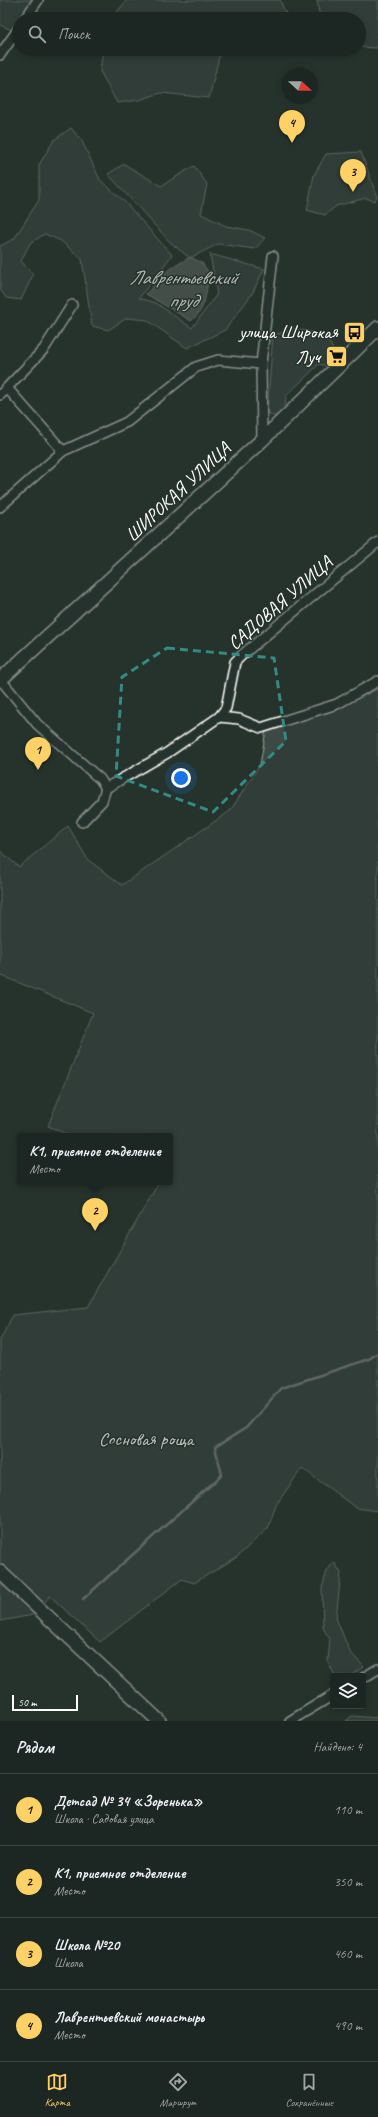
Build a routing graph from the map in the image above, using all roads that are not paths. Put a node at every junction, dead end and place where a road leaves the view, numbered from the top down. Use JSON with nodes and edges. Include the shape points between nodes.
{"nodes":[{"id":1,"x":38,"y":0,"type":"edge"},
{"id":2,"x":30,"y":12,"type":"edge"},
{"id":3,"x":12,"y":38,"type":"edge"},
{"id":4,"x":0,"y":55,"type":"edge"},
{"id":5,"x":273,"y":256,"type":"dead end"},
{"id":6,"x":72,"y":305,"type":"dead end"},
{"id":7,"x":378,"y":328,"type":"edge"},
{"id":8,"x":261,"y":364,"type":"junction"},
{"id":9,"x":7,"y":388,"type":"junction"},
{"id":10,"x":0,"y":395,"type":"edge"},
{"id":11,"x":262,"y":440,"type":"junction"},
{"id":12,"x":63,"y":451,"type":"junction"},
{"id":13,"x":0,"y":507,"type":"edge"},
{"id":14,"x":378,"y":542,"type":"edge"},
{"id":15,"x":0,"y":680,"type":"edge"},
{"id":16,"x":378,"y":681,"type":"edge"},
{"id":17,"x":219,"y":717,"type":"junction"},
{"id":18,"x":106,"y":788,"type":"junction"},
{"id":19,"x":82,"y":822,"type":"dead end"},
{"id":20,"x":0,"y":1572,"type":"edge"},
{"id":21,"x":378,"y":1669,"type":"edge"},
{"id":22,"x":366,"y":1676,"type":"edge"},
{"id":23,"x":330,"y":1697,"type":"edge"},
{"id":24,"x":159,"y":1721,"type":"edge"},
{"id":25,"x":290,"y":1721,"type":"edge"}],
"edges":[{"from":1,"to":2,"type":"street"},
{"from":3,"to":4,"type":"street"},
{"from":5,"to":8,"type":"street"},
{"from":6,"to":9,"type":"street","via":[[44,350]]},
{"from":7,"to":11,"type":"street","name":"ШИРОКАЯ УЛИЦА"},
{"from":8,"to":11,"type":"street"},
{"from":8,"to":12,"type":"street","via":[[218,360],[196,367],[127,422]]},
{"from":9,"to":10,"type":"street"},
{"from":9,"to":12,"type":"street"},
{"from":11,"to":15,"type":"street","name":"ШИРОКАЯ УЛИЦА"},
{"from":12,"to":13,"type":"street"},
{"from":14,"to":17,"type":"street","name":"САДОВАЯ УЛИЦА","via":[[235,662],[226,708]]},
{"from":15,"to":18,"type":"street","via":[[37,724],[100,779]]},
{"from":16,"to":17,"type":"street","via":[[337,704],[261,728],[239,719]]},
{"from":17,"to":18,"type":"street","name":"САДОВАЯ УЛИЦА","via":[[167,753]]},
{"from":18,"to":19,"type":"street","via":[[102,801]]},
{"from":20,"to":24,"type":"street"},
{"from":21,"to":22,"type":"street"},
{"from":23,"to":25,"type":"street"}]}
